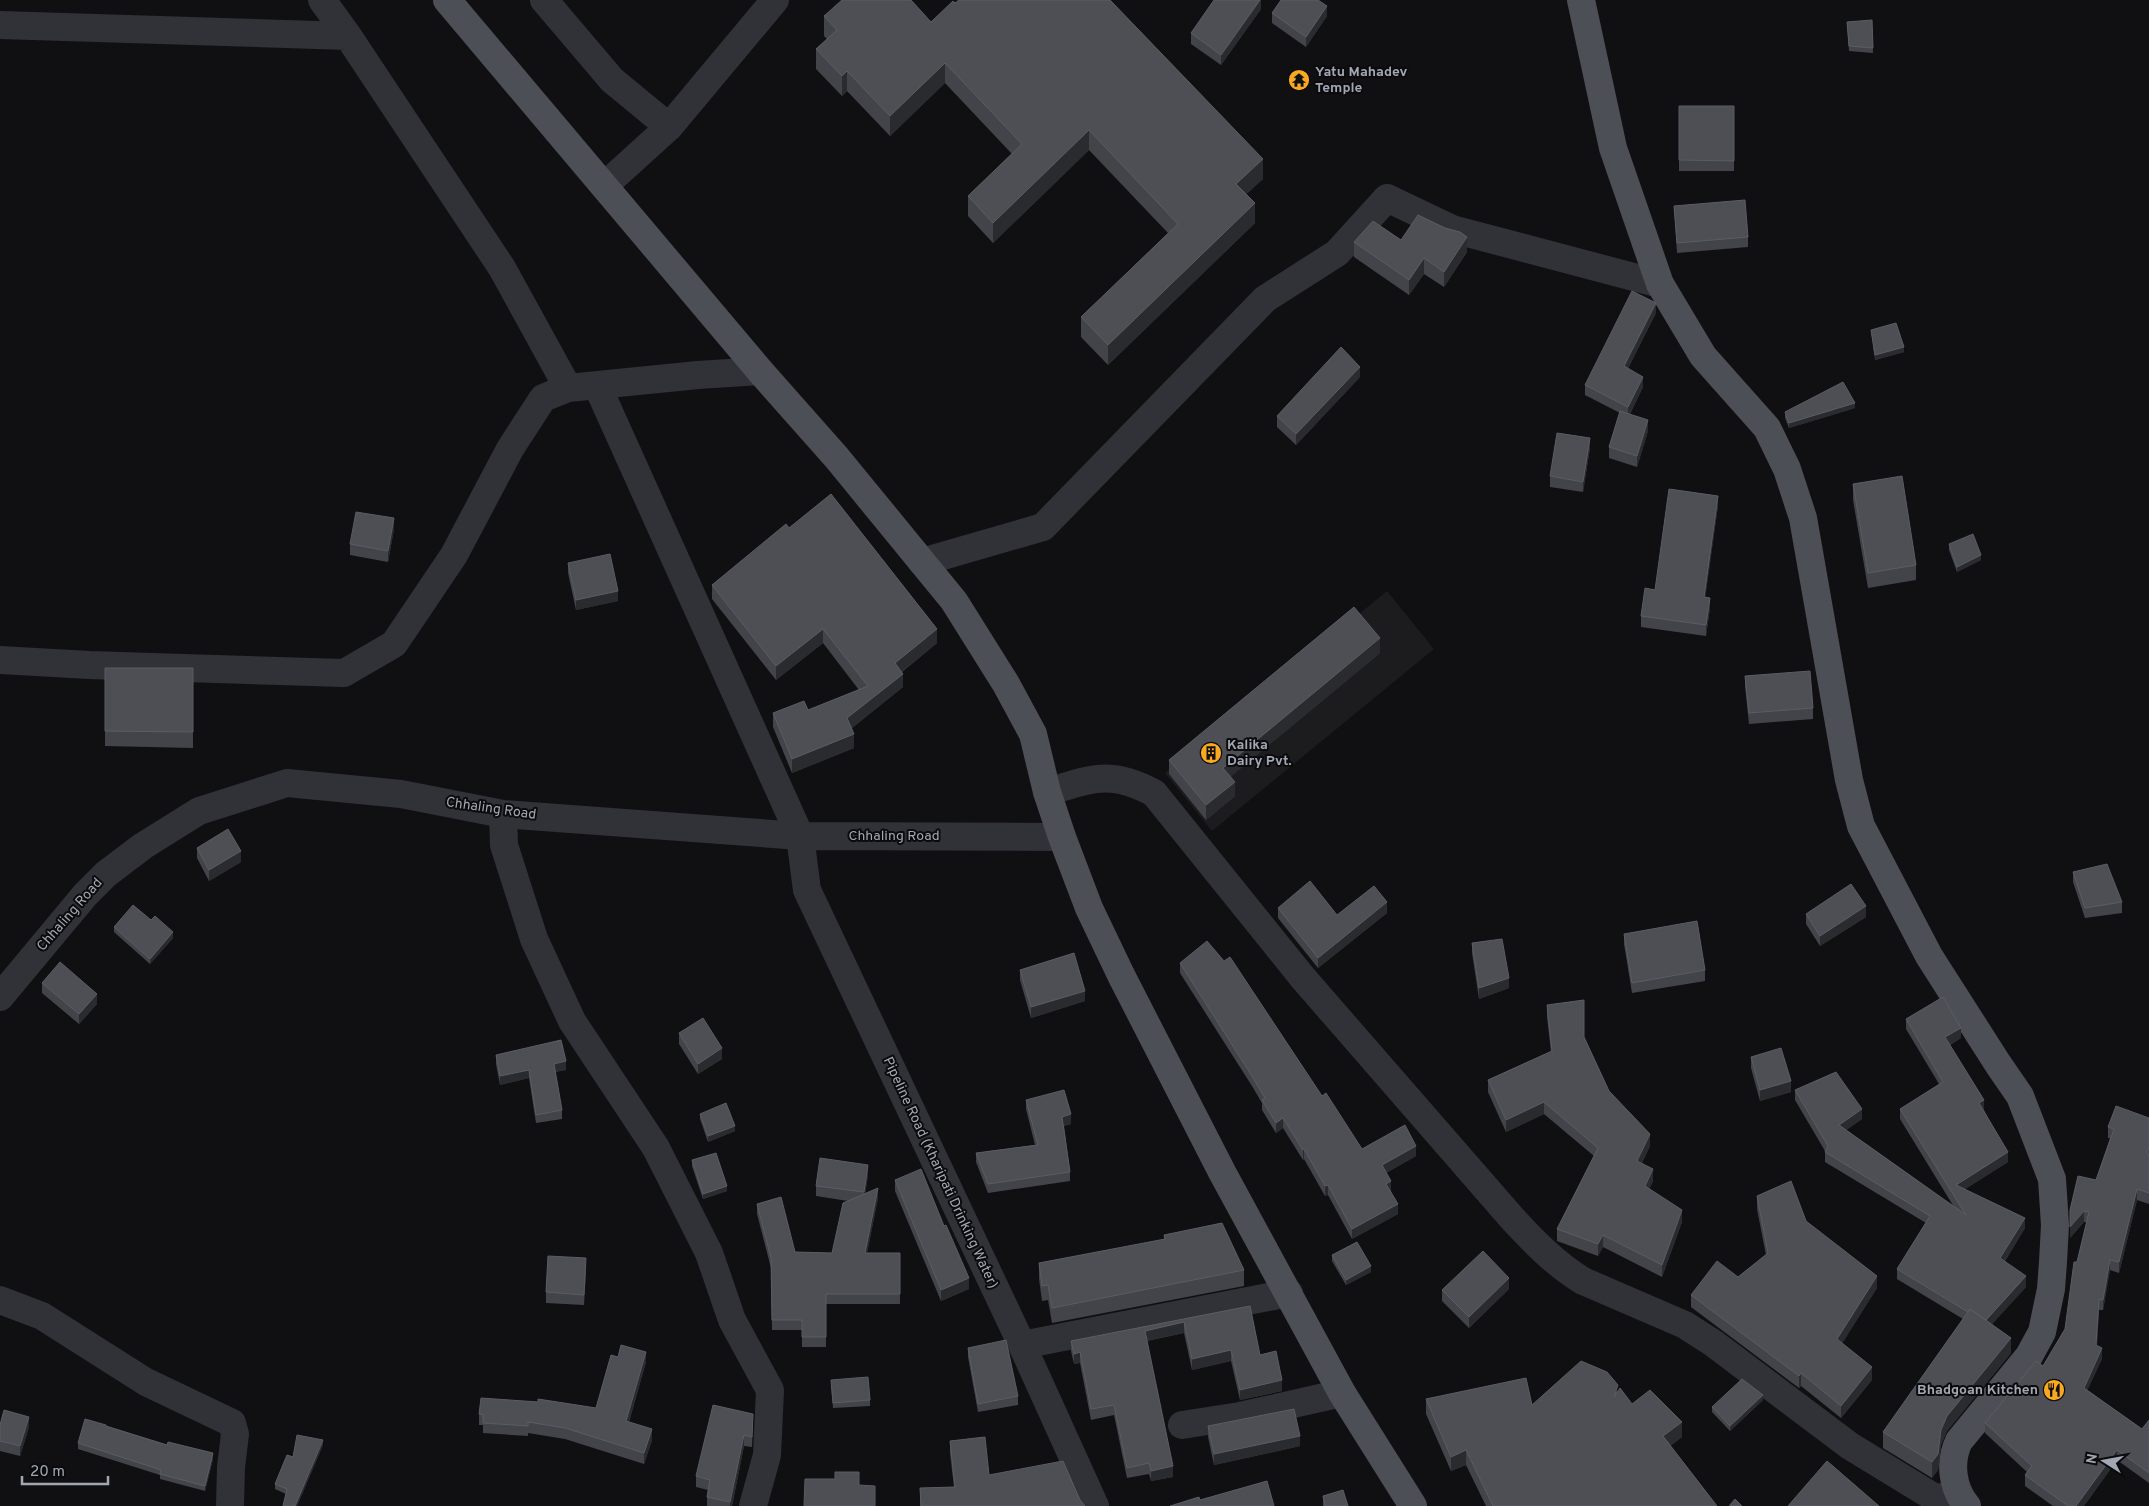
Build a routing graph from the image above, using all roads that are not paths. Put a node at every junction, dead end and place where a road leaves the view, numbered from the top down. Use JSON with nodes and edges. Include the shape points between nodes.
{"nodes":[{"id":1,"x":322,"y":0,"type":"edge"},
{"id":2,"x":447,"y":0,"type":"edge"},
{"id":3,"x":544,"y":0,"type":"edge"},
{"id":4,"x":775,"y":0,"type":"edge"},
{"id":5,"x":1581,"y":0,"type":"edge"},
{"id":6,"x":0,"y":25,"type":"edge"},
{"id":7,"x":348,"y":36,"type":"junction"},
{"id":8,"x":669,"y":127,"type":"junction"},
{"id":9,"x":604,"y":186,"type":"junction"},
{"id":10,"x":1660,"y":284,"type":"junction"},
{"id":11,"x":760,"y":371,"type":"junction"},
{"id":12,"x":597,"y":385,"type":"junction"},
{"id":13,"x":568,"y":388,"type":"junction"},
{"id":14,"x":922,"y":562,"type":"junction"},
{"id":15,"x":0,"y":660,"type":"edge"},
{"id":16,"x":1047,"y":792,"type":"junction"},
{"id":17,"x":503,"y":814,"type":"junction"},
{"id":18,"x":800,"y":836,"type":"junction"},
{"id":19,"x":1062,"y":837,"type":"junction"},
{"id":20,"x":0,"y":997,"type":"edge"},
{"id":21,"x":1289,"y":1293,"type":"junction"},
{"id":22,"x":0,"y":1300,"type":"edge"},
{"id":23,"x":1022,"y":1346,"type":"junction"},
{"id":24,"x":1342,"y":1393,"type":"junction"},
{"id":25,"x":1182,"y":1425,"type":"dead end"},
{"id":26,"x":1963,"y":1501,"type":"edge"},
{"id":27,"x":230,"y":1506,"type":"edge"},
{"id":28,"x":753,"y":1506,"type":"edge"},
{"id":29,"x":1095,"y":1506,"type":"edge"},
{"id":30,"x":1412,"y":1506,"type":"edge"}],
"edges":[{"from":1,"to":7,"type":"street"},
{"from":2,"to":9,"type":"main road"},
{"from":3,"to":8,"type":"street","via":[[612,80]]},
{"from":4,"to":8,"type":"street"},
{"from":5,"to":10,"type":"main road","via":[[1613,148]]},
{"from":6,"to":7,"type":"street"},
{"from":7,"to":13,"type":"street","via":[[502,268]]},
{"from":8,"to":9,"type":"street"},
{"from":9,"to":11,"type":"main road"},
{"from":10,"to":14,"type":"street","via":[[1452,229],[1387,198],[1337,253],[1266,299],[1043,527]]},
{"from":10,"to":26,"type":"main road","via":[[1703,356],[1767,428],[1787,469],[1803,518],[1849,780],[1861,826],[1929,956],[2020,1096],[2052,1179],[2053,1262],[2042,1332],[2030,1356],[1954,1451],[1953,1460]]},
{"from":11,"to":12,"type":"street"},
{"from":11,"to":14,"type":"main road"},
{"from":12,"to":13,"type":"street"},
{"from":12,"to":18,"type":"street","name":"Pipeline Road (Kharipati Drinking Water)"},
{"from":13,"to":15,"type":"street","via":[[543,398],[510,449],[454,554],[394,644],[344,673]]},
{"from":14,"to":16,"type":"main road","via":[[954,601],[1006,684],[1033,734]]},
{"from":16,"to":19,"type":"main road"},
{"from":16,"to":26,"type":"street","via":[[1097,778],[1120,779],[1154,793],[1303,978],[1545,1253],[1583,1281],[1686,1325],[1850,1446],[1935,1498]]},
{"from":17,"to":18,"type":"street","name":"Chhaling Road"},
{"from":17,"to":20,"type":"street","name":"Chhaling Road","via":[[401,794],[287,783],[199,812],[143,846],[106,874]]},
{"from":17,"to":28,"type":"street","via":[[504,845],[534,939],[572,1022],[656,1148],[709,1253],[732,1320],[770,1390],[767,1455]]},
{"from":18,"to":19,"type":"street","name":"Chhaling Road"},
{"from":18,"to":23,"type":"street","name":"Pipeline Road (Kharipati Drinking Water)","via":[[807,890]]},
{"from":19,"to":21,"type":"main road","via":[[1089,908],[1120,975]]},
{"from":21,"to":23,"type":"street"},
{"from":21,"to":24,"type":"main road"},
{"from":22,"to":27,"type":"street","via":[[42,1316],[146,1382],[232,1423],[235,1434]]},
{"from":23,"to":29,"type":"street","name":"Pipeline Road (Kharipati Drinking Water)"},
{"from":24,"to":25,"type":"street","via":[[1240,1416]]},
{"from":24,"to":30,"type":"main road"}]}
